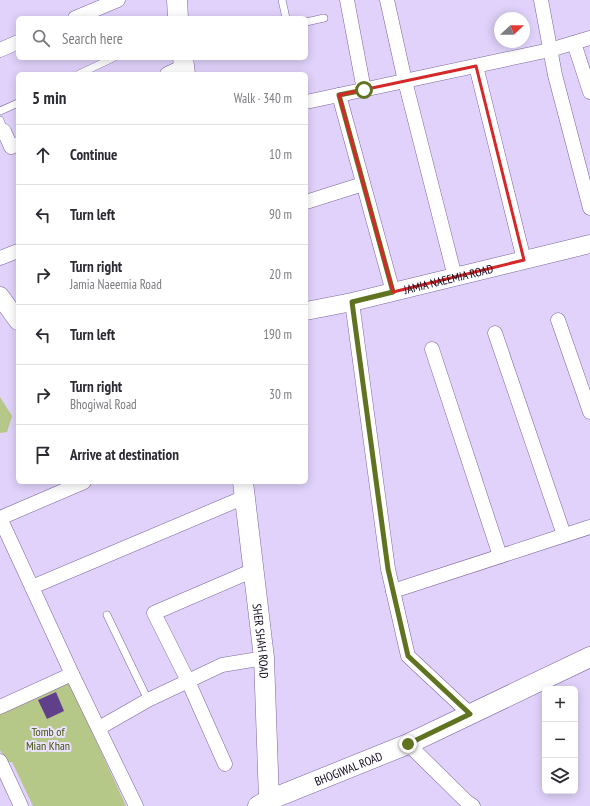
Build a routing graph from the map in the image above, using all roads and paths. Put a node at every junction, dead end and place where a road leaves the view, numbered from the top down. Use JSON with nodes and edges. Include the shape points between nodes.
{"nodes":[{"id":1,"x":118,"y":0,"type":"edge"},
{"id":2,"x":177,"y":0,"type":"edge"},
{"id":3,"x":282,"y":0,"type":"edge"},
{"id":4,"x":347,"y":0,"type":"edge"},
{"id":5,"x":387,"y":0,"type":"edge"},
{"id":6,"x":541,"y":0,"type":"edge"},
{"id":7,"x":80,"y":16,"type":"edge"},
{"id":8,"x":178,"y":16,"type":"edge"},
{"id":9,"x":286,"y":16,"type":"edge"},
{"id":10,"x":324,"y":18,"type":"dead end"},
{"id":11,"x":308,"y":22,"type":"edge"},
{"id":12,"x":590,"y":38,"type":"edge"},
{"id":13,"x":16,"y":43,"type":"edge"},
{"id":14,"x":574,"y":43,"type":"junction"},
{"id":15,"x":0,"y":50,"type":"edge"},
{"id":16,"x":550,"y":50,"type":"junction"},
{"id":17,"x":109,"y":60,"type":"edge"},
{"id":18,"x":476,"y":66,"type":"junction"},
{"id":19,"x":84,"y":72,"type":"edge"},
{"id":20,"x":405,"y":81,"type":"junction"},
{"id":21,"x":364,"y":90,"type":"junction"},
{"id":22,"x":590,"y":92,"type":"edge"},
{"id":23,"x":339,"y":95,"type":"junction"},
{"id":24,"x":308,"y":102,"type":"edge"},
{"id":25,"x":16,"y":104,"type":"edge"},
{"id":26,"x":0,"y":111,"type":"edge"},
{"id":27,"x":1,"y":128,"type":"edge"},
{"id":28,"x":16,"y":145,"type":"edge"},
{"id":29,"x":363,"y":184,"type":"junction"},
{"id":30,"x":308,"y":201,"type":"edge"},
{"id":31,"x":590,"y":208,"type":"edge"},
{"id":32,"x":590,"y":244,"type":"edge"},
{"id":33,"x":16,"y":252,"type":"edge"},
{"id":34,"x":0,"y":258,"type":"edge"},
{"id":35,"x":524,"y":260,"type":"junction"},
{"id":36,"x":455,"y":277,"type":"junction"},
{"id":37,"x":393,"y":292,"type":"junction"},
{"id":38,"x":0,"y":296,"type":"edge"},
{"id":39,"x":352,"y":302,"type":"junction"},
{"id":40,"x":308,"y":311,"type":"edge"},
{"id":41,"x":16,"y":318,"type":"edge"},
{"id":42,"x":558,"y":320,"type":"dead end"},
{"id":43,"x":496,"y":332,"type":"dead end"},
{"id":44,"x":432,"y":349,"type":"dead end"},
{"id":45,"x":590,"y":412,"type":"edge"},
{"id":46,"x":79,"y":484,"type":"edge"},
{"id":47,"x":244,"y":489,"type":"edge"},
{"id":48,"x":0,"y":518,"type":"edge"},
{"id":49,"x":590,"y":527,"type":"edge"},
{"id":50,"x":564,"y":535,"type":"junction"},
{"id":51,"x":500,"y":556,"type":"junction"},
{"id":52,"x":254,"y":570,"type":"junction"},
{"id":53,"x":32,"y":587,"type":"junction"},
{"id":54,"x":393,"y":591,"type":"junction"},
{"id":55,"x":108,"y":615,"type":"dead end"},
{"id":56,"x":590,"y":657,"type":"edge"},
{"id":57,"x":264,"y":658,"type":"junction"},
{"id":58,"x":72,"y":674,"type":"junction"},
{"id":59,"x":188,"y":681,"type":"junction"},
{"id":60,"x":148,"y":700,"type":"junction"},
{"id":61,"x":0,"y":707,"type":"edge"},
{"id":62,"x":470,"y":714,"type":"junction"},
{"id":63,"x":99,"y":728,"type":"junction"},
{"id":64,"x":408,"y":744,"type":"junction"},
{"id":65,"x":0,"y":761,"type":"edge"},
{"id":66,"x":226,"y":764,"type":"dead end"},
{"id":67,"x":263,"y":803,"type":"edge"},
{"id":68,"x":21,"y":806,"type":"edge"},
{"id":69,"x":136,"y":806,"type":"edge"},
{"id":70,"x":473,"y":806,"type":"edge"}],
"edges":[{"from":1,"to":7,"type":"street"},
{"from":2,"to":8,"type":"main road"},
{"from":3,"to":9,"type":"lane"},
{"from":4,"to":21,"type":"street"},
{"from":5,"to":20,"type":"street"},
{"from":6,"to":16,"type":"street"},
{"from":10,"to":11,"type":"lane"},
{"from":12,"to":14,"type":"street"},
{"from":13,"to":15,"type":"street"},
{"from":14,"to":16,"type":"street"},
{"from":14,"to":22,"type":"street"},
{"from":16,"to":18,"type":"street"},
{"from":16,"to":31,"type":"street"},
{"from":17,"to":19,"type":"lane"},
{"from":18,"to":20,"type":"street"},
{"from":18,"to":35,"type":"street"},
{"from":20,"to":21,"type":"street"},
{"from":20,"to":36,"type":"street"},
{"from":21,"to":23,"type":"street"},
{"from":23,"to":24,"type":"street"},
{"from":23,"to":29,"type":"street"},
{"from":25,"to":26,"type":"lane"},
{"from":27,"to":28,"type":"street","via":[[11,147]]},
{"from":29,"to":30,"type":"street"},
{"from":29,"to":37,"type":"street"},
{"from":32,"to":35,"type":"street","name":"JAMIA NAEEMIA ROAD"},
{"from":33,"to":34,"type":"street"},
{"from":35,"to":36,"type":"street","name":"JAMIA NAEEMIA ROAD"},
{"from":36,"to":37,"type":"street","name":"JAMIA NAEEMIA ROAD"},
{"from":37,"to":39,"type":"street","name":"JAMIA NAEEMIA ROAD"},
{"from":38,"to":41,"type":"street"},
{"from":39,"to":40,"type":"street","name":"JAMIA NAEEMIA ROAD"},
{"from":39,"to":54,"type":"street"},
{"from":42,"to":45,"type":"street"},
{"from":43,"to":50,"type":"street"},
{"from":44,"to":51,"type":"street"},
{"from":46,"to":48,"type":"street"},
{"from":47,"to":52,"type":"main road","name":"SHER SHAH ROAD"},
{"from":47,"to":53,"type":"street"},
{"from":48,"to":53,"type":"street"},
{"from":49,"to":50,"type":"street"},
{"from":50,"to":51,"type":"street"},
{"from":51,"to":54,"type":"street"},
{"from":52,"to":57,"type":"main road","name":"SHER SHAH ROAD"},
{"from":52,"to":59,"type":"street","via":[[154,613]]},
{"from":53,"to":58,"type":"street"},
{"from":54,"to":62,"type":"street","via":[[408,656]]},
{"from":55,"to":60,"type":"lane"},
{"from":56,"to":62,"type":"main road","name":"BHOGIWAL ROAD"},
{"from":57,"to":59,"type":"street","via":[[222,664]]},
{"from":57,"to":67,"type":"main road","name":"SHER SHAH ROAD"},
{"from":58,"to":61,"type":"street"},
{"from":58,"to":63,"type":"street"},
{"from":59,"to":60,"type":"street"},
{"from":59,"to":66,"type":"street"},
{"from":60,"to":63,"type":"street"},
{"from":62,"to":64,"type":"main road","name":"BHOGIWAL ROAD"},
{"from":63,"to":69,"type":"street"},
{"from":64,"to":67,"type":"main road","name":"BHOGIWAL ROAD"},
{"from":64,"to":70,"type":"street"},
{"from":65,"to":68,"type":"street"}]}
